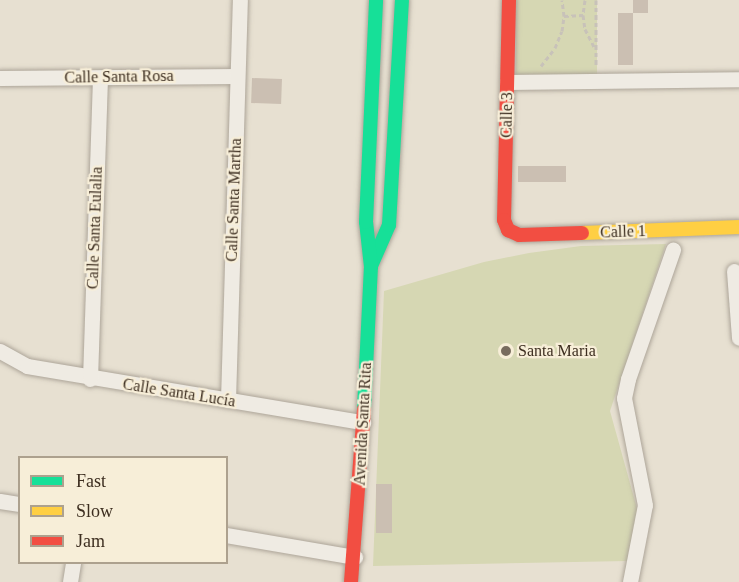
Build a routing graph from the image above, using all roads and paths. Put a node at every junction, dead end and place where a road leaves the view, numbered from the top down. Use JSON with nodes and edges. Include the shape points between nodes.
{"nodes":[{"id":1,"x":240,"y":0,"type":"edge"},
{"id":2,"x":376,"y":0,"type":"edge"},
{"id":3,"x":402,"y":0,"type":"edge"},
{"id":4,"x":509,"y":0,"type":"edge"},
{"id":5,"x":562,"y":0,"type":"edge"},
{"id":6,"x":585,"y":0,"type":"edge"},
{"id":7,"x":596,"y":0,"type":"edge"},
{"id":8,"x":583,"y":15,"type":"junction"},
{"id":9,"x":564,"y":16,"type":"junction"},
{"id":10,"x":596,"y":50,"type":"junction"},
{"id":11,"x":540,"y":67,"type":"dead end"},
{"id":12,"x":596,"y":71,"type":"dead end"},
{"id":13,"x":237,"y":75,"type":"junction"},
{"id":14,"x":0,"y":78,"type":"edge"},
{"id":15,"x":100,"y":78,"type":"junction"},
{"id":16,"x":739,"y":79,"type":"edge"},
{"id":17,"x":507,"y":82,"type":"junction"},
{"id":18,"x":739,"y":227,"type":"edge"},
{"id":19,"x":508,"y":230,"type":"joint"},
{"id":20,"x":673,"y":250,"type":"dead end"},
{"id":21,"x":371,"y":267,"type":"junction"},
{"id":22,"x":734,"y":271,"type":"dead end"},
{"id":23,"x":739,"y":338,"type":"edge"},
{"id":24,"x":0,"y":351,"type":"edge"},
{"id":25,"x":90,"y":379,"type":"junction"},
{"id":26,"x":228,"y":400,"type":"junction"},
{"id":27,"x":363,"y":422,"type":"junction"},
{"id":28,"x":0,"y":501,"type":"edge"},
{"id":29,"x":18,"y":504,"type":"edge"},
{"id":30,"x":228,"y":535,"type":"edge"},
{"id":31,"x":355,"y":557,"type":"junction"},
{"id":32,"x":73,"y":564,"type":"edge"},
{"id":33,"x":70,"y":582,"type":"edge"},
{"id":34,"x":351,"y":582,"type":"edge"},
{"id":35,"x":630,"y":582,"type":"edge"}],
"edges":[{"from":1,"to":13,"type":"street","name":"Calle Santa Martha"},
{"from":2,"to":21,"type":"street","name":"Avenida Santa Rita","via":[[366,222]]},
{"from":3,"to":21,"type":"street","name":"Avenida Santa Rita","via":[[389,225]]},
{"from":4,"to":17,"type":"street","name":"Calle 3"},
{"from":5,"to":9,"type":"path"},
{"from":6,"to":8,"type":"path"},
{"from":7,"to":10,"type":"path"},
{"from":8,"to":9,"type":"path"},
{"from":8,"to":10,"type":"path"},
{"from":9,"to":11,"type":"path","via":[[555,48]]},
{"from":10,"to":12,"type":"path"},
{"from":13,"to":15,"type":"street","name":"Calle Santa Rosa"},
{"from":13,"to":26,"type":"street","name":"Calle Santa Martha"},
{"from":14,"to":15,"type":"street","name":"Calle Santa Rosa"},
{"from":15,"to":25,"type":"street","name":"Calle Santa Eulalia"},
{"from":16,"to":17,"type":"street"},
{"from":17,"to":19,"type":"street","name":"Calle 3","via":[[504,220]]},
{"from":18,"to":19,"type":"street","name":"Calle 1","via":[[519,236]]},
{"from":20,"to":35,"type":"street","via":[[624,398],[645,505]]},
{"from":21,"to":27,"type":"street","name":"Avenida Santa Rita"},
{"from":22,"to":23,"type":"street"},
{"from":24,"to":25,"type":"street","name":"Calle Santa Lucía","via":[[27,366]]},
{"from":25,"to":26,"type":"street","name":"Calle Santa Lucía"},
{"from":26,"to":27,"type":"street","name":"Calle Santa Lucía"},
{"from":27,"to":31,"type":"street","name":"Avenida Santa Rita"},
{"from":28,"to":29,"type":"street"},
{"from":30,"to":31,"type":"street"},
{"from":31,"to":34,"type":"street","name":"Avenida Santa Rita"},
{"from":32,"to":33,"type":"street"}]}
